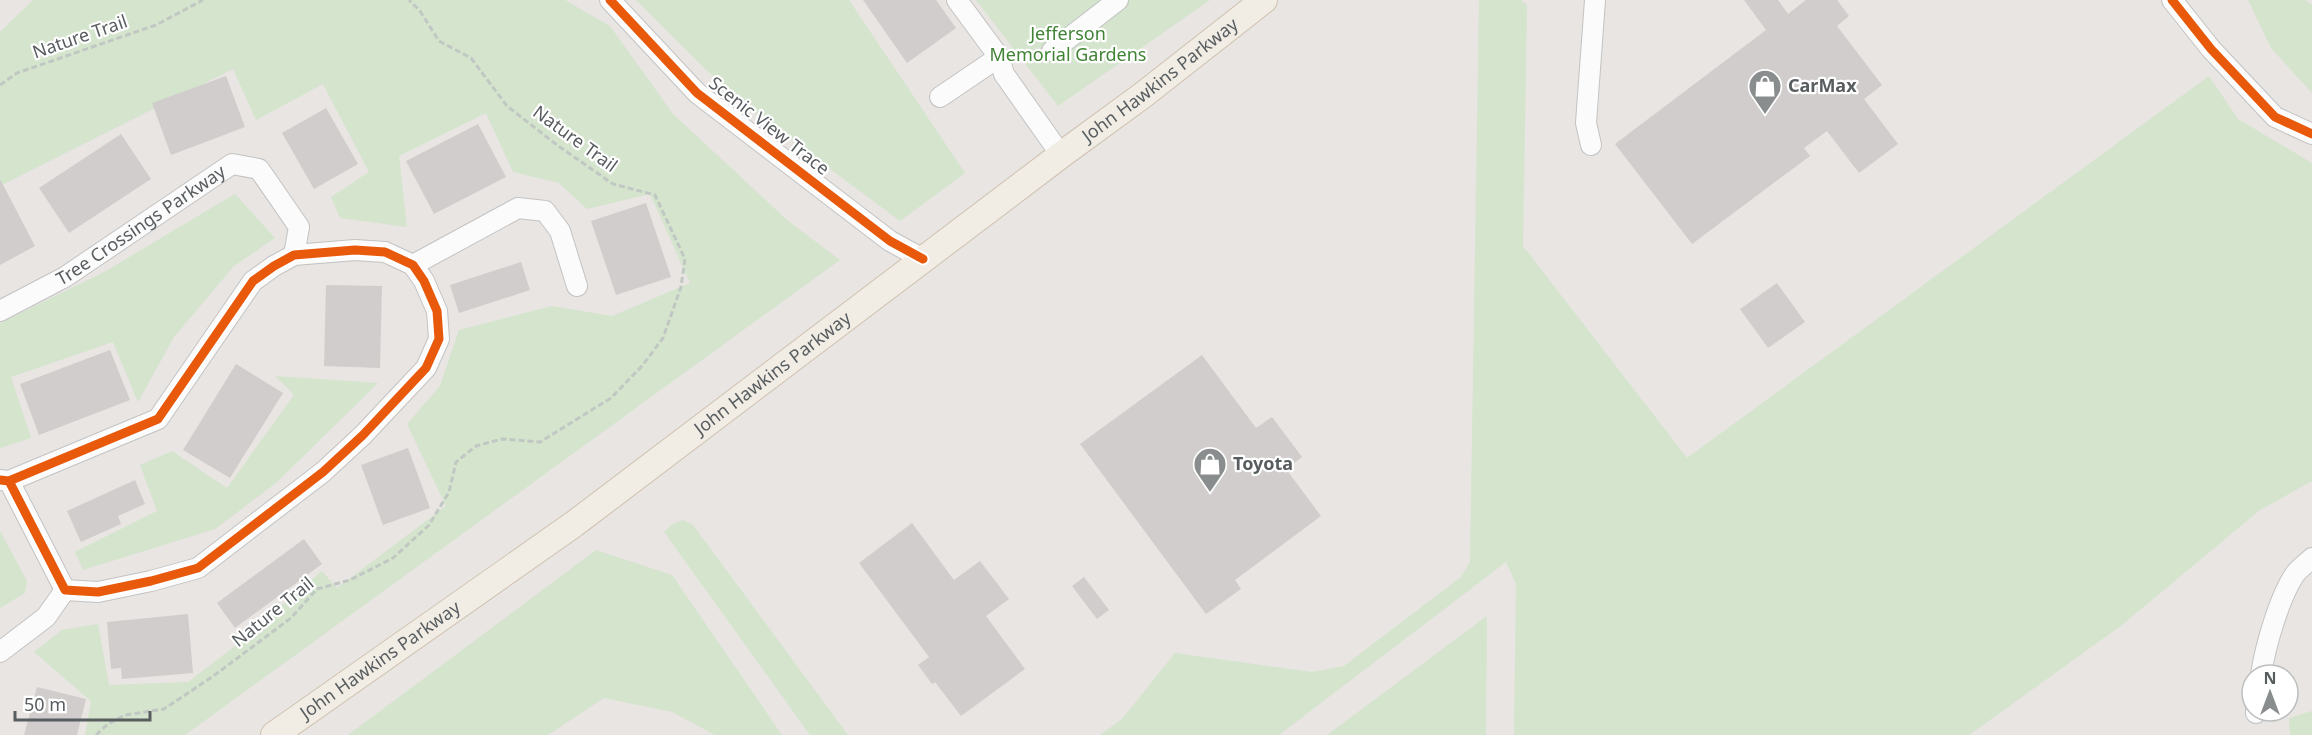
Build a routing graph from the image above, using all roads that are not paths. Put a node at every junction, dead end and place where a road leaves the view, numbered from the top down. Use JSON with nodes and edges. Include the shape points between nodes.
{"nodes":[{"id":1,"x":610,"y":0,"type":"edge"},
{"id":2,"x":957,"y":0,"type":"edge"},
{"id":3,"x":1119,"y":0,"type":"edge"},
{"id":4,"x":1264,"y":0,"type":"edge"},
{"id":5,"x":1595,"y":0,"type":"edge"},
{"id":6,"x":2172,"y":0,"type":"edge"},
{"id":7,"x":1052,"y":51,"type":"dead end"},
{"id":8,"x":999,"y":57,"type":"junction"},
{"id":9,"x":940,"y":97,"type":"dead end"},
{"id":10,"x":2312,"y":134,"type":"edge"},
{"id":11,"x":1591,"y":145,"type":"dead end"},
{"id":12,"x":1061,"y":155,"type":"junction"},
{"id":13,"x":294,"y":255,"type":"junction"},
{"id":14,"x":923,"y":259,"type":"junction"},
{"id":15,"x":413,"y":265,"type":"junction"},
{"id":16,"x":577,"y":286,"type":"dead end"},
{"id":17,"x":0,"y":310,"type":"edge"},
{"id":18,"x":4,"y":481,"type":"edge"},
{"id":19,"x":2312,"y":558,"type":"edge"},
{"id":20,"x":65,"y":590,"type":"junction"},
{"id":21,"x":0,"y":652,"type":"edge"},
{"id":22,"x":2262,"y":663,"type":"edge"},
{"id":23,"x":274,"y":735,"type":"edge"}],
"edges":[{"from":1,"to":14,"type":"street","name":"Scenic View Trace","via":[[697,93],[890,241]]},
{"from":2,"to":8,"type":"street"},
{"from":3,"to":7,"type":"street"},
{"from":4,"to":12,"type":"main road","name":"John Hawkins Parkway"},
{"from":5,"to":11,"type":"street","via":[[1586,123]]},
{"from":6,"to":10,"type":"street","via":[[2211,49],[2275,117]]},
{"from":8,"to":9,"type":"street"},
{"from":8,"to":12,"type":"street","via":[[1004,74]]},
{"from":12,"to":14,"type":"main road","name":"John Hawkins Parkway"},
{"from":13,"to":15,"type":"street","via":[[385,252]]},
{"from":13,"to":17,"type":"street","name":"Tree Crossings Parkway","via":[[299,227],[259,169],[232,164],[65,278]]},
{"from":13,"to":18,"type":"street","via":[[253,281],[158,419]]},
{"from":14,"to":23,"type":"main road","name":"John Hawkins Parkway","via":[[574,524]]},
{"from":15,"to":16,"type":"street","via":[[518,208],[545,211],[560,231]]},
{"from":15,"to":20,"type":"street","via":[[437,311],[439,339],[426,368],[323,472],[198,568],[98,592]]},
{"from":18,"to":20,"type":"street"},
{"from":19,"to":22,"type":"street","via":[[2296,573],[2283,597]]},
{"from":20,"to":21,"type":"street","via":[[46,616]]}]}
